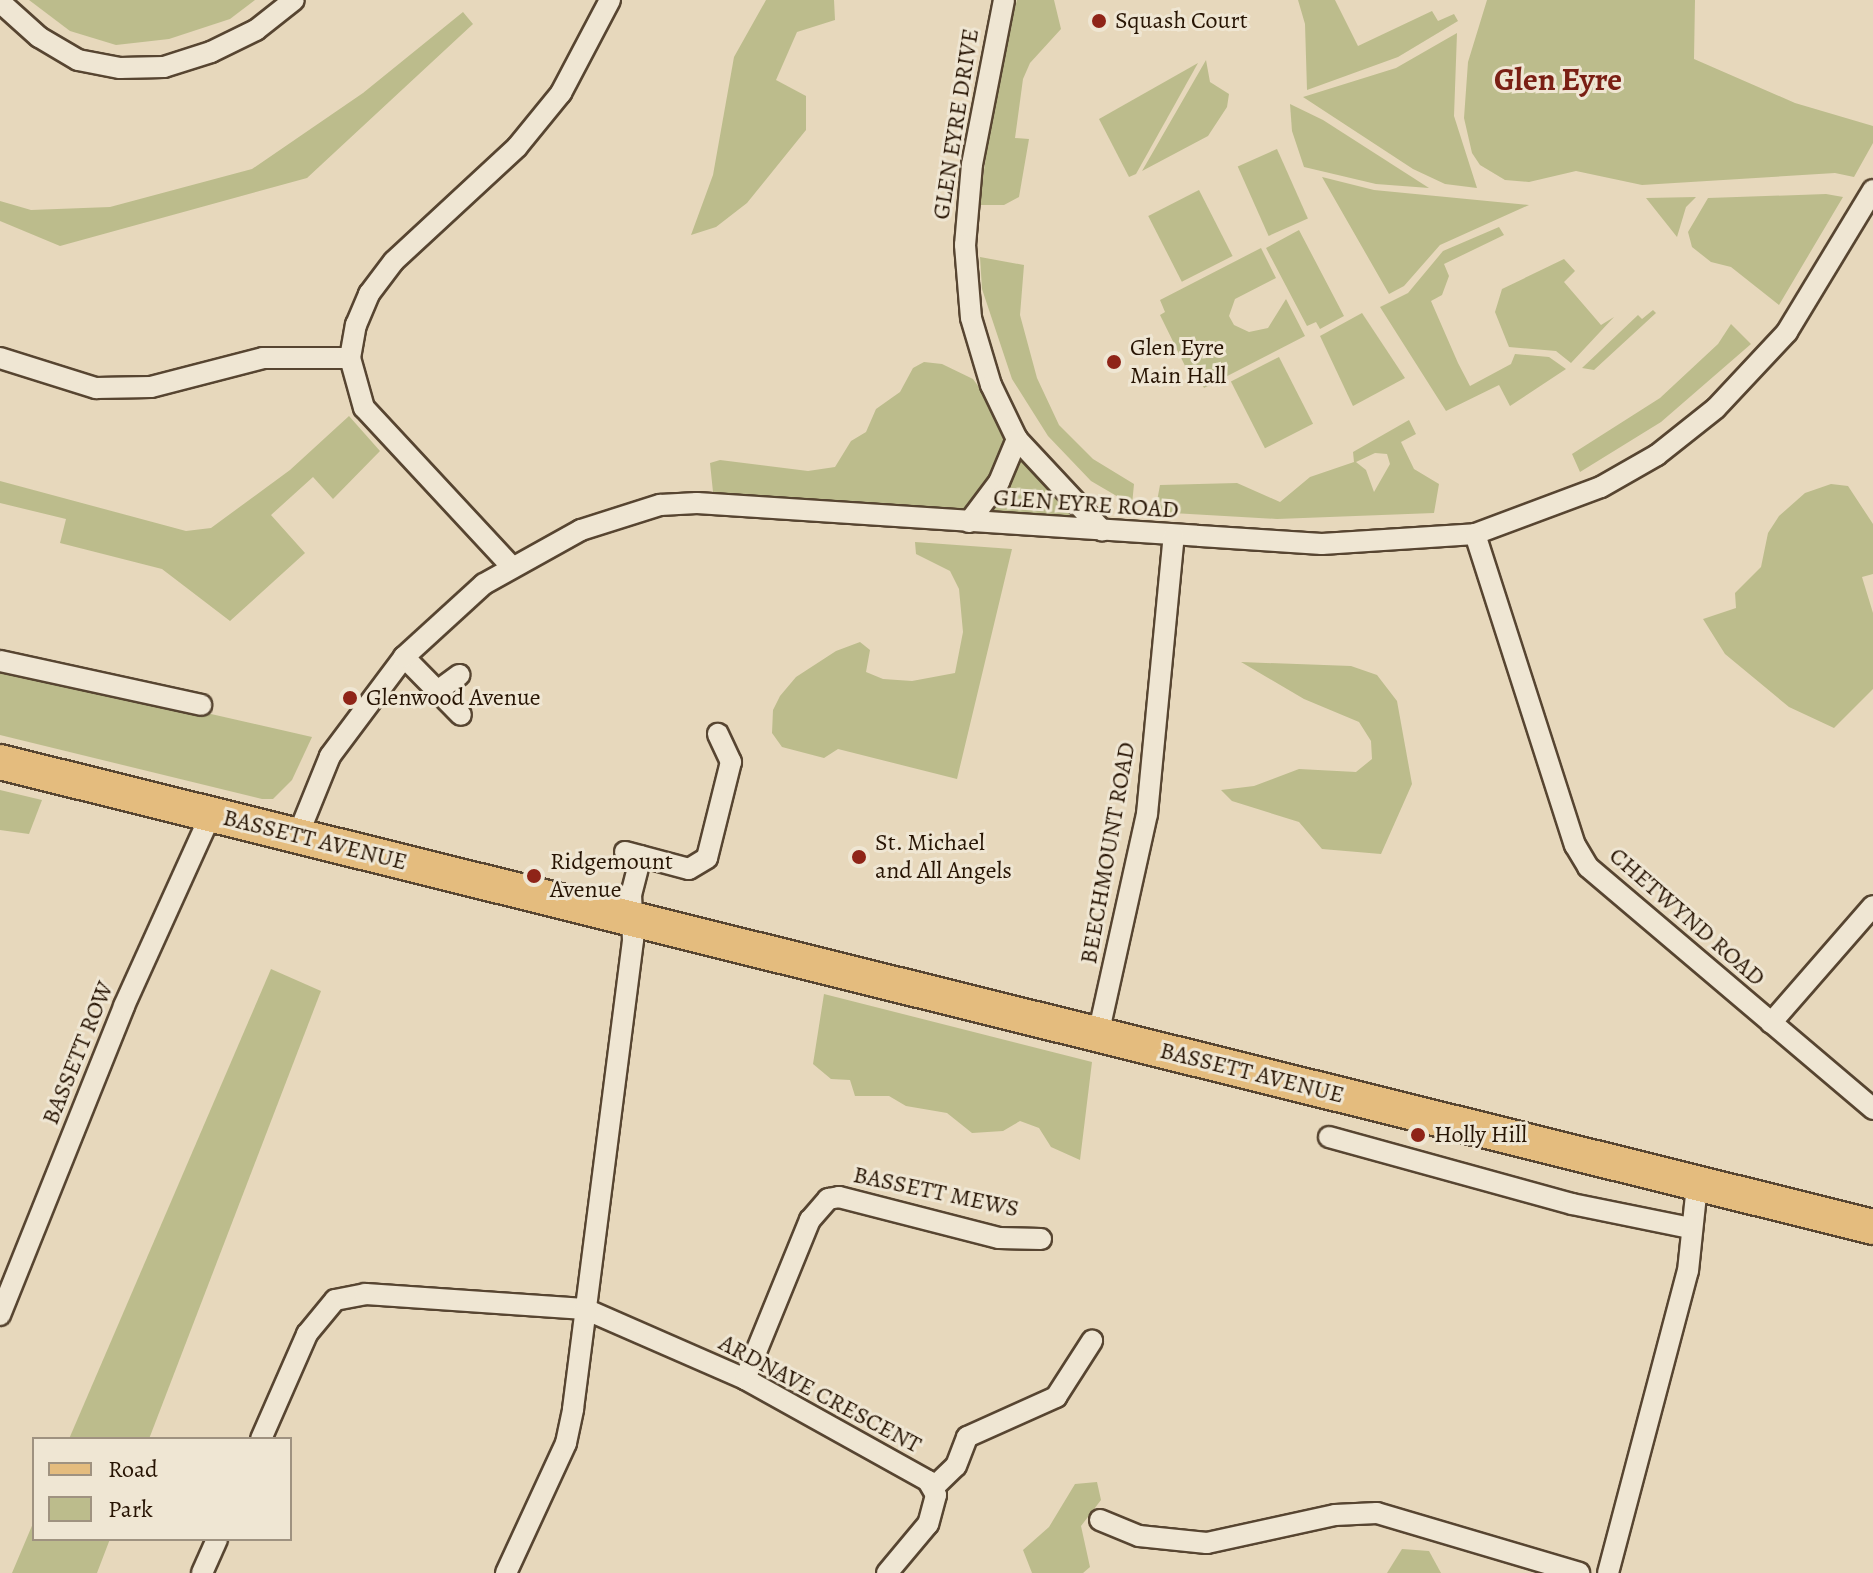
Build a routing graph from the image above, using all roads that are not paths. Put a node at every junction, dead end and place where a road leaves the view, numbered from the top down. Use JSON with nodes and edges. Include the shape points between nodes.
{"nodes":[{"id":1,"x":294,"y":0,"type":"edge"},
{"id":2,"x":610,"y":0,"type":"edge"},
{"id":3,"x":1004,"y":0,"type":"edge"},
{"id":4,"x":0,"y":2,"type":"edge"},
{"id":5,"x":1873,"y":190,"type":"edge"},
{"id":6,"x":0,"y":358,"type":"edge"},
{"id":7,"x":350,"y":358,"type":"junction"},
{"id":8,"x":1017,"y":439,"type":"junction"},
{"id":9,"x":969,"y":522,"type":"junction"},
{"id":10,"x":1102,"y":530,"type":"junction"},
{"id":11,"x":1475,"y":534,"type":"junction"},
{"id":12,"x":1174,"y":536,"type":"junction"},
{"id":13,"x":512,"y":567,"type":"junction"},
{"id":14,"x":404,"y":657,"type":"junction"},
{"id":15,"x":0,"y":661,"type":"edge"},
{"id":16,"x":459,"y":675,"type":"dead end"},
{"id":17,"x":440,"y":689,"type":"junction"},
{"id":18,"x":201,"y":705,"type":"dead end"},
{"id":19,"x":461,"y":715,"type":"dead end"},
{"id":20,"x":718,"y":734,"type":"dead end"},
{"id":21,"x":0,"y":762,"type":"edge"},
{"id":22,"x":211,"y":814,"type":"junction"},
{"id":23,"x":298,"y":835,"type":"junction"},
{"id":24,"x":1869,"y":914,"type":"edge"},
{"id":25,"x":631,"y":918,"type":"junction"},
{"id":26,"x":1771,"y":1023,"type":"junction"},
{"id":27,"x":1098,"y":1035,"type":"junction"},
{"id":28,"x":1873,"y":1109,"type":"edge"},
{"id":29,"x":1329,"y":1137,"type":"dead end"},
{"id":30,"x":1697,"y":1186,"type":"junction"},
{"id":31,"x":1873,"y":1227,"type":"edge"},
{"id":32,"x":1690,"y":1228,"type":"junction"},
{"id":33,"x":1041,"y":1239,"type":"dead end"},
{"id":34,"x":585,"y":1309,"type":"junction"},
{"id":35,"x":0,"y":1315,"type":"edge"},
{"id":36,"x":1092,"y":1341,"type":"dead end"},
{"id":37,"x":745,"y":1379,"type":"junction"},
{"id":38,"x":262,"y":1437,"type":"edge"},
{"id":39,"x":934,"y":1487,"type":"junction"},
{"id":40,"x":1100,"y":1520,"type":"dead end"},
{"id":41,"x":216,"y":1541,"type":"edge"},
{"id":42,"x":202,"y":1573,"type":"edge"},
{"id":43,"x":506,"y":1573,"type":"edge"},
{"id":44,"x":887,"y":1573,"type":"edge"},
{"id":45,"x":1579,"y":1573,"type":"edge"},
{"id":46,"x":1608,"y":1573,"type":"edge"}],
"edges":[{"from":1,"to":4,"type":"street","via":[[256,30],[211,52],[164,67],[120,68],[78,60],[39,37]]},
{"from":2,"to":7,"type":"street","via":[[552,104],[517,147],[394,261],[369,294]]},
{"from":3,"to":8,"type":"street","name":"GLEN EYRE DRIVE","via":[[981,104],[965,245],[979,354]]},
{"from":5,"to":11,"type":"street","name":"GLEN EYRE ROAD","via":[[1787,332],[1716,408],[1657,455],[1601,487]]},
{"from":6,"to":7,"type":"street","via":[[96,388],[151,387],[263,358]]},
{"from":7,"to":13,"type":"street","via":[[364,408]]},
{"from":8,"to":9,"type":"street","via":[[999,482]]},
{"from":8,"to":10,"type":"street","name":"GLEN EYRE DRIVE"},
{"from":9,"to":10,"type":"street","name":"GLEN EYRE ROAD"},
{"from":9,"to":13,"type":"street","name":"GLEN EYRE ROAD","via":[[697,503],[660,505],[581,530]]},
{"from":10,"to":12,"type":"street","name":"GLEN EYRE ROAD"},
{"from":11,"to":12,"type":"street","name":"GLEN EYRE ROAD","via":[[1322,544]]},
{"from":11,"to":26,"type":"street","name":"CHETWYND ROAD","via":[[1575,845],[1588,867]]},
{"from":12,"to":27,"type":"street","name":"BEECHMOUNT ROAD","via":[[1149,803]]},
{"from":13,"to":14,"type":"street","name":"GLEN EYRE ROAD","via":[[460,603]]},
{"from":14,"to":17,"type":"street"},
{"from":14,"to":23,"type":"street","name":"GLEN EYRE ROAD","via":[[330,756]]},
{"from":15,"to":18,"type":"street"},
{"from":16,"to":17,"type":"street"},
{"from":17,"to":19,"type":"street"},
{"from":20,"to":25,"type":"street","via":[[731,762],[707,858],[689,869],[633,854]]},
{"from":21,"to":22,"type":"main road","name":"BASSETT AVENUE"},
{"from":22,"to":23,"type":"main road","name":"BASSETT AVENUE"},
{"from":22,"to":35,"type":"street","name":"BASSETT ROW","via":[[124,1006]]},
{"from":23,"to":25,"type":"main road","name":"BASSETT AVENUE"},
{"from":24,"to":26,"type":"street"},
{"from":25,"to":27,"type":"main road","name":"BASSETT AVENUE"},
{"from":25,"to":34,"type":"street","via":[[633,940]]},
{"from":26,"to":28,"type":"street","name":"CHETWYND ROAD"},
{"from":27,"to":30,"type":"main road","name":"BASSETT AVENUE"},
{"from":29,"to":32,"type":"street","name":"BASSETT AVENUE","via":[[1572,1204]]},
{"from":30,"to":31,"type":"main road","name":"BASSETT AVENUE"},
{"from":30,"to":32,"type":"street"},
{"from":32,"to":46,"type":"street","via":[[1688,1271]]},
{"from":33,"to":37,"type":"street","name":"BASSETT MEWS","via":[[999,1238],[839,1197],[828,1199],[810,1220]]},
{"from":34,"to":37,"type":"street","name":"ARDNAVE CRESCENT"},
{"from":34,"to":38,"type":"street","name":"ARDNAVE CRESCENT","via":[[365,1294],[335,1300],[307,1334]]},
{"from":34,"to":43,"type":"street","via":[[566,1443]]},
{"from":36,"to":39,"type":"street","via":[[1069,1360],[1056,1397],[1042,1407],[961,1432],[956,1466]]},
{"from":37,"to":39,"type":"street","name":"ARDNAVE CRESCENT"},
{"from":39,"to":44,"type":"street","name":"ARDNAVE CRESCENT","via":[[928,1524]]},
{"from":40,"to":45,"type":"street","via":[[1139,1536],[1207,1543],[1335,1515],[1377,1513]]},
{"from":41,"to":42,"type":"street"}]}
